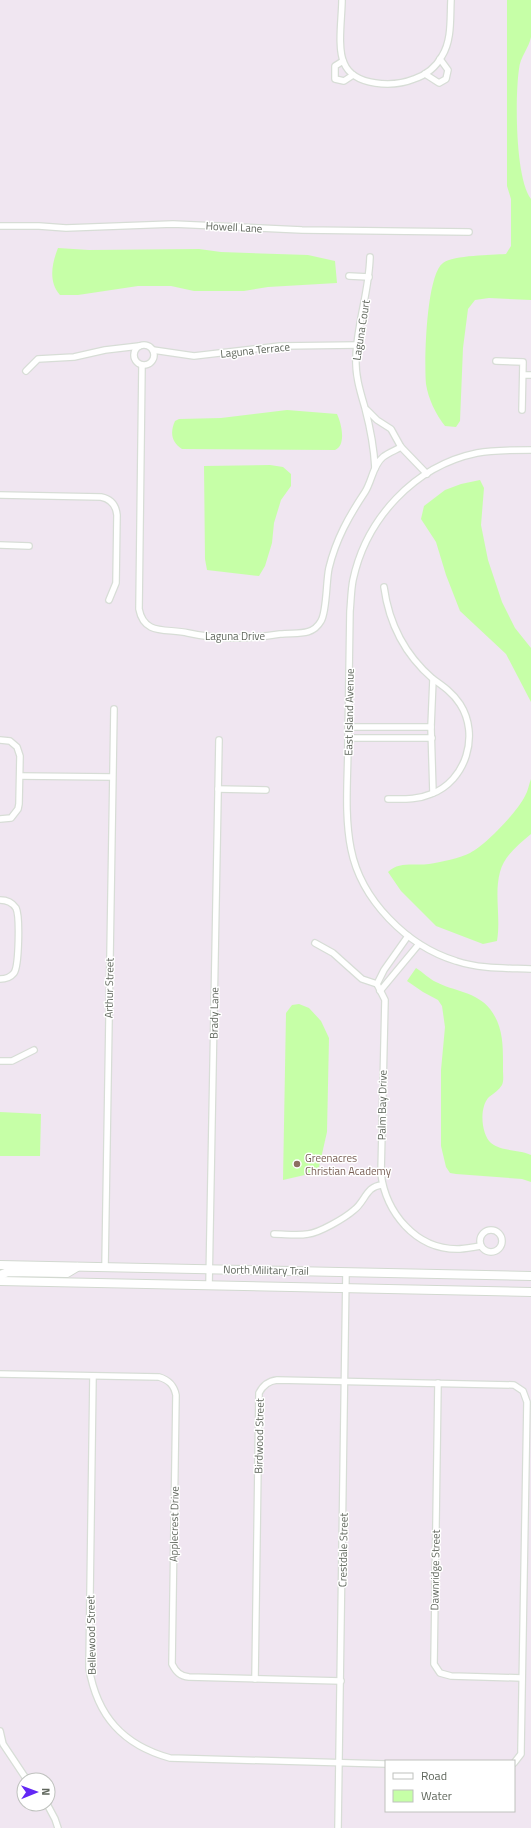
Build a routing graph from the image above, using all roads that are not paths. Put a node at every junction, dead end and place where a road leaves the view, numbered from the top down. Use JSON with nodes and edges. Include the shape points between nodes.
{"nodes":[{"id":1,"x":342,"y":0,"type":"edge"},
{"id":2,"x":450,"y":0,"type":"edge"},
{"id":3,"x":440,"y":59,"type":"junction"},
{"id":4,"x":343,"y":61,"type":"junction"},
{"id":5,"x":425,"y":74,"type":"junction"},
{"id":6,"x":353,"y":75,"type":"junction"},
{"id":7,"x":0,"y":226,"type":"edge"},
{"id":8,"x":469,"y":232,"type":"dead end"},
{"id":9,"x":370,"y":258,"type":"dead end"},
{"id":10,"x":349,"y":276,"type":"dead end"},
{"id":11,"x":369,"y":276,"type":"junction"},
{"id":12,"x":358,"y":345,"type":"junction"},
{"id":13,"x":139,"y":346,"type":"junction"},
{"id":14,"x":152,"y":350,"type":"junction"},
{"id":15,"x":496,"y":361,"type":"dead end"},
{"id":16,"x":142,"y":365,"type":"junction"},
{"id":17,"x":26,"y":370,"type":"dead end"},
{"id":18,"x":523,"y":375,"type":"junction"},
{"id":19,"x":531,"y":375,"type":"edge"},
{"id":20,"x":364,"y":406,"type":"junction"},
{"id":21,"x":522,"y":410,"type":"dead end"},
{"id":22,"x":401,"y":447,"type":"junction"},
{"id":23,"x":531,"y":450,"type":"edge"},
{"id":24,"x":375,"y":469,"type":"junction"},
{"id":25,"x":427,"y":474,"type":"junction"},
{"id":26,"x":0,"y":495,"type":"edge"},
{"id":27,"x":0,"y":545,"type":"edge"},
{"id":28,"x":29,"y":546,"type":"dead end"},
{"id":29,"x":384,"y":586,"type":"dead end"},
{"id":30,"x":109,"y":600,"type":"dead end"},
{"id":31,"x":433,"y":679,"type":"junction"},
{"id":32,"x":114,"y":709,"type":"dead end"},
{"id":33,"x":348,"y":727,"type":"junction"},
{"id":34,"x":431,"y":727,"type":"junction"},
{"id":35,"x":348,"y":738,"type":"junction"},
{"id":36,"x":432,"y":738,"type":"junction"},
{"id":37,"x":0,"y":740,"type":"edge"},
{"id":38,"x":219,"y":740,"type":"dead end"},
{"id":39,"x":20,"y":776,"type":"junction"},
{"id":40,"x":112,"y":777,"type":"junction"},
{"id":41,"x":218,"y":789,"type":"junction"},
{"id":42,"x":266,"y":790,"type":"dead end"},
{"id":43,"x":433,"y":793,"type":"junction"},
{"id":44,"x":388,"y":799,"type":"dead end"},
{"id":45,"x":0,"y":819,"type":"edge"},
{"id":46,"x":0,"y":900,"type":"edge"},
{"id":47,"x":408,"y":936,"type":"junction"},
{"id":48,"x":315,"y":943,"type":"dead end"},
{"id":49,"x":419,"y":944,"type":"junction"},
{"id":50,"x":531,"y":969,"type":"edge"},
{"id":51,"x":0,"y":979,"type":"edge"},
{"id":52,"x":377,"y":984,"type":"junction"},
{"id":53,"x":380,"y":991,"type":"junction"},
{"id":54,"x":34,"y":1050,"type":"dead end"},
{"id":55,"x":0,"y":1061,"type":"edge"},
{"id":56,"x":382,"y":1184,"type":"junction"},
{"id":57,"x":274,"y":1234,"type":"dead end"},
{"id":58,"x":482,"y":1246,"type":"dead end"},
{"id":59,"x":0,"y":1265,"type":"edge"},
{"id":60,"x":78,"y":1267,"type":"junction"},
{"id":61,"x":105,"y":1267,"type":"junction"},
{"id":62,"x":210,"y":1269,"type":"junction"},
{"id":63,"x":346,"y":1272,"type":"junction"},
{"id":64,"x":0,"y":1275,"type":"edge"},
{"id":65,"x":531,"y":1276,"type":"edge"},
{"id":66,"x":0,"y":1281,"type":"edge"},
{"id":67,"x":209,"y":1285,"type":"junction"},
{"id":68,"x":346,"y":1288,"type":"junction"},
{"id":69,"x":531,"y":1292,"type":"edge"},
{"id":70,"x":0,"y":1374,"type":"edge"},
{"id":71,"x":93,"y":1376,"type":"junction"},
{"id":72,"x":345,"y":1381,"type":"junction"},
{"id":73,"x":438,"y":1383,"type":"junction"},
{"id":74,"x":522,"y":1678,"type":"junction"},
{"id":75,"x":255,"y":1679,"type":"junction"},
{"id":76,"x":341,"y":1680,"type":"junction"},
{"id":77,"x":0,"y":1731,"type":"edge"},
{"id":78,"x":1,"y":1744,"type":"edge"},
{"id":79,"x":339,"y":1763,"type":"junction"},
{"id":80,"x":515,"y":1763,"type":"edge"},
{"id":81,"x":385,"y":1764,"type":"edge"},
{"id":82,"x":21,"y":1772,"type":"edge"},
{"id":83,"x":51,"y":1812,"type":"edge"},
{"id":84,"x":58,"y":1828,"type":"edge"},
{"id":85,"x":338,"y":1828,"type":"edge"}],
"edges":[{"from":1,"to":4,"type":"street"},
{"from":2,"to":3,"type":"street","via":[[450,34]]},
{"from":3,"to":5,"type":"street"},
{"from":3,"to":5,"type":"street","via":[[448,70],[446,79],[439,83]]},
{"from":4,"to":6,"type":"street","via":[[346,69]]},
{"from":4,"to":6,"type":"street","via":[[335,66],[334,79],[344,82]]},
{"from":5,"to":6,"type":"street","via":[[397,83],[367,82]]},
{"from":7,"to":8,"type":"street","name":"Howell Lane","via":[[66,228],[173,224],[302,230]]},
{"from":9,"to":11,"type":"street","name":"Laguna Court"},
{"from":10,"to":11,"type":"street"},
{"from":11,"to":12,"type":"street","name":"Laguna Court"},
{"from":12,"to":14,"type":"street","name":"Laguna Terrace","via":[[280,346],[194,356]]},
{"from":12,"to":20,"type":"street","name":"Laguna Court","via":[[356,368]]},
{"from":13,"to":14,"type":"street","name":"Laguna Terrace","via":[[147,345]]},
{"from":13,"to":16,"type":"street","via":[[134,356],[136,362]]},
{"from":13,"to":17,"type":"street","name":"Laguna Terrace","via":[[74,357],[38,359]]},
{"from":14,"to":16,"type":"street","via":[[153,360]]},
{"from":15,"to":18,"type":"street","via":[[523,362]]},
{"from":16,"to":24,"type":"street","name":"Laguna Drive","via":[[139,609],[143,620],[153,628],[212,637],[256,638],[302,633],[318,626],[324,615],[326,587],[334,550]]},
{"from":18,"to":19,"type":"street"},
{"from":18,"to":21,"type":"street"},
{"from":20,"to":22,"type":"street","name":"Laguna Court","via":[[377,420],[395,433]]},
{"from":20,"to":24,"type":"street","name":"Laguna Court"},
{"from":22,"to":24,"type":"street","name":"Laguna Drive","via":[[383,457]]},
{"from":22,"to":25,"type":"street"},
{"from":23,"to":25,"type":"street","name":"East Island Avenue","via":[[476,453],[448,462]]},
{"from":25,"to":33,"type":"street","name":"East Island Avenue","via":[[406,486],[370,531],[352,581]]},
{"from":26,"to":30,"type":"street","via":[[101,497],[111,501],[117,510],[116,583]]},
{"from":27,"to":28,"type":"street"},
{"from":29,"to":31,"type":"street","via":[[386,602],[396,633],[411,656]]},
{"from":31,"to":34,"type":"street"},
{"from":31,"to":43,"type":"street","via":[[448,690],[461,705],[469,732],[468,752],[460,770],[448,784]]},
{"from":32,"to":40,"type":"street","name":"Arthur Street"},
{"from":33,"to":34,"type":"street"},
{"from":33,"to":35,"type":"street","name":"East Island Avenue"},
{"from":34,"to":36,"type":"street"},
{"from":35,"to":36,"type":"street"},
{"from":35,"to":47,"type":"street","name":"East Island Avenue","via":[[347,813],[352,850],[360,876],[378,906],[399,930]]},
{"from":36,"to":43,"type":"street"},
{"from":37,"to":39,"type":"street","via":[[10,741],[17,747],[20,756]]},
{"from":38,"to":41,"type":"street","name":"Brady Lane"},
{"from":39,"to":40,"type":"street"},
{"from":39,"to":45,"type":"street","via":[[18,809],[11,818]]},
{"from":40,"to":61,"type":"street","name":"Arthur Street"},
{"from":41,"to":42,"type":"street"},
{"from":41,"to":62,"type":"street","name":"Brady Lane"},
{"from":43,"to":44,"type":"street","via":[[412,799]]},
{"from":46,"to":51,"type":"street","via":[[7,901],[16,908],[17,913],[16,969],[10,977]]},
{"from":47,"to":49,"type":"street","name":"East Island Avenue"},
{"from":47,"to":52,"type":"street"},
{"from":48,"to":52,"type":"street","via":[[333,953],[362,979]]},
{"from":49,"to":50,"type":"street","name":"East Island Avenue","via":[[456,961],[486,968]]},
{"from":49,"to":53,"type":"street"},
{"from":52,"to":53,"type":"street","name":"Palm Bay Drive"},
{"from":53,"to":56,"type":"street","name":"Palm Bay Drive","via":[[385,1000]]},
{"from":54,"to":55,"type":"street","via":[[12,1061]]},
{"from":56,"to":57,"type":"street","via":[[367,1192],[353,1211],[316,1232],[306,1235]]},
{"from":56,"to":58,"type":"street","name":"Palm Bay Drive","via":[[392,1210],[415,1235],[446,1248]]},
{"from":59,"to":60,"type":"main road","name":"North Military Trail"},
{"from":60,"to":61,"type":"main road","name":"North Military Trail"},
{"from":60,"to":64,"type":"main road","via":[[67,1273],[8,1272]]},
{"from":61,"to":62,"type":"main road","name":"North Military Trail"},
{"from":62,"to":63,"type":"main road","name":"North Military Trail"},
{"from":62,"to":67,"type":"street","name":"Brady Lane"},
{"from":63,"to":65,"type":"main road","name":"North Military Trail"},
{"from":63,"to":68,"type":"street","name":"Crestdale Street"},
{"from":66,"to":67,"type":"main road","name":"North Military Trail"},
{"from":67,"to":68,"type":"main road","name":"North Military Trail"},
{"from":68,"to":69,"type":"main road","name":"North Military Trail"},
{"from":68,"to":72,"type":"street","name":"Crestdale Street"},
{"from":70,"to":71,"type":"street","name":"Applecrest Drive"},
{"from":71,"to":75,"type":"street","name":"Applecrest Drive","via":[[159,1377],[169,1381],[175,1390],[172,1664],[174,1669],[189,1678]]},
{"from":71,"to":79,"type":"street","name":"Bellewood Street","via":[[89,1668],[94,1692],[107,1717],[134,1744],[170,1758]]},
{"from":72,"to":73,"type":"street","name":"Birdwood Street"},
{"from":72,"to":75,"type":"street","name":"Birdwood Street","via":[[271,1380],[259,1393]]},
{"from":72,"to":76,"type":"street","name":"Crestdale Street"},
{"from":73,"to":74,"type":"street","name":"Birdwood Street","via":[[514,1385],[523,1391],[526,1402]]},
{"from":73,"to":74,"type":"street","name":"Dawnridge Street","via":[[434,1664],[440,1673],[450,1676]]},
{"from":74,"to":80,"type":"street","via":[[521,1750]]},
{"from":75,"to":76,"type":"street","name":"Applecrest Drive"},
{"from":76,"to":79,"type":"street","name":"Crestdale Street"},
{"from":77,"to":78,"type":"street"},
{"from":78,"to":82,"type":"street"},
{"from":79,"to":81,"type":"street","name":"Bellewood Street"},
{"from":79,"to":85,"type":"street","name":"Crestdale Street"},
{"from":83,"to":84,"type":"street"}]}
